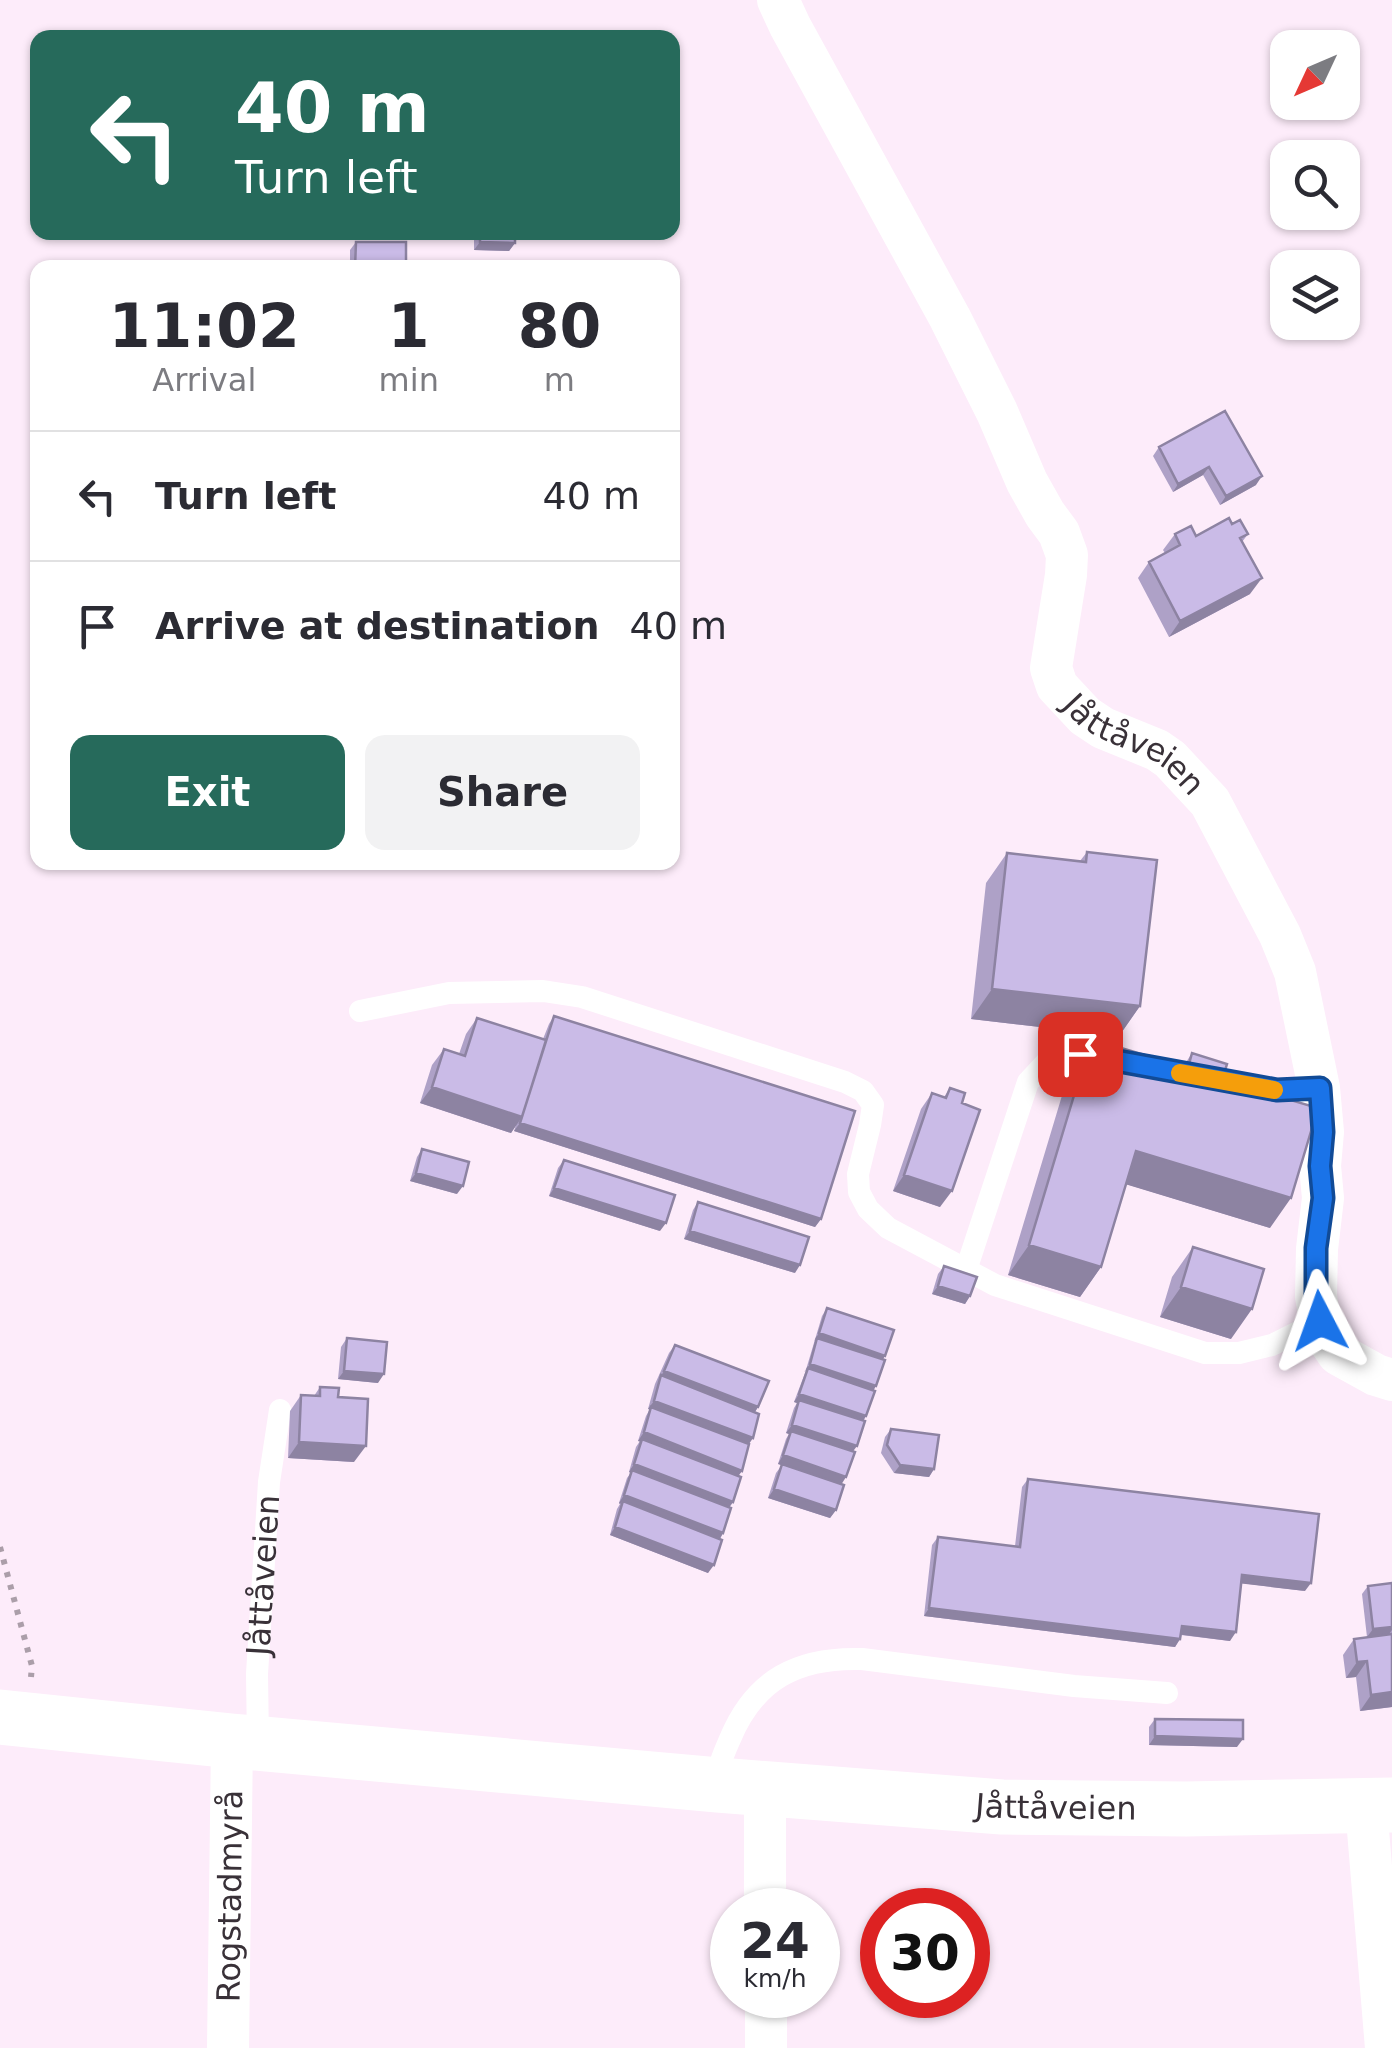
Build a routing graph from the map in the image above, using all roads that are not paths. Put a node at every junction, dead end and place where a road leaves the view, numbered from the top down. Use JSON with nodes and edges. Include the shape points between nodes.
{"nodes":[{"id":1,"x":778,"y":0,"type":"edge"},
{"id":2,"x":360,"y":1011,"type":"dead end"},
{"id":3,"x":1134,"y":1064,"type":"edge"},
{"id":4,"x":1189,"y":1074,"type":"edge"},
{"id":5,"x":1320,"y":1088,"type":"junction"},
{"id":6,"x":966,"y":1270,"type":"junction"},
{"id":7,"x":1320,"y":1321,"type":"junction"},
{"id":8,"x":1392,"y":1380,"type":"edge"},
{"id":9,"x":280,"y":1410,"type":"dead end"},
{"id":10,"x":1167,"y":1693,"type":"dead end"},
{"id":11,"x":15,"y":1718,"type":"edge"},
{"id":12,"x":245,"y":1742,"type":"junction"},
{"id":13,"x":742,"y":1787,"type":"junction"},
{"id":14,"x":1379,"y":1805,"type":"edge"},
{"id":15,"x":762,"y":1888,"type":"edge"},
{"id":16,"x":766,"y":2018,"type":"edge"},
{"id":17,"x":228,"y":2048,"type":"edge"},
{"id":18,"x":766,"y":2048,"type":"edge"},
{"id":19,"x":1386,"y":2048,"type":"edge"}],
"edges":[{"from":1,"to":5,"type":"street","name":"Jåttåveien","via":[[1059,533],[1067,555],[1051,668],[1057,686],[1102,728],[1170,759],[1210,802],[1295,972]]},
{"from":2,"to":6,"type":"lane","via":[[449,993],[542,992],[582,998],[845,1082],[873,1106],[858,1174],[868,1209],[888,1228]]},
{"from":3,"to":6,"type":"lane","via":[[1054,1054],[1028,1082]]},
{"from":4,"to":5,"type":"lane","via":[[1277,1090]]},
{"from":5,"to":7,"type":"street","name":"Jåttåveien"},
{"from":6,"to":7,"type":"lane","via":[[1205,1352],[1239,1354]]},
{"from":7,"to":8,"type":"street","via":[[1338,1354]]},
{"from":9,"to":12,"type":"lane","name":"Jåttåveien"},
{"from":10,"to":13,"type":"lane","via":[[862,1660],[804,1665],[771,1682],[745,1709],[718,1771]]},
{"from":11,"to":12,"type":"main road","name":"Jåttåveien"},
{"from":12,"to":13,"type":"main road","name":"Jåttåveien"},
{"from":12,"to":17,"type":"street","name":"Rogstadmyrå"},
{"from":13,"to":14,"type":"main road","name":"Jåttåveien","via":[[1002,1807]]},
{"from":13,"to":15,"type":"street"},
{"from":14,"to":19,"type":"street"},
{"from":16,"to":18,"type":"street"}]}
